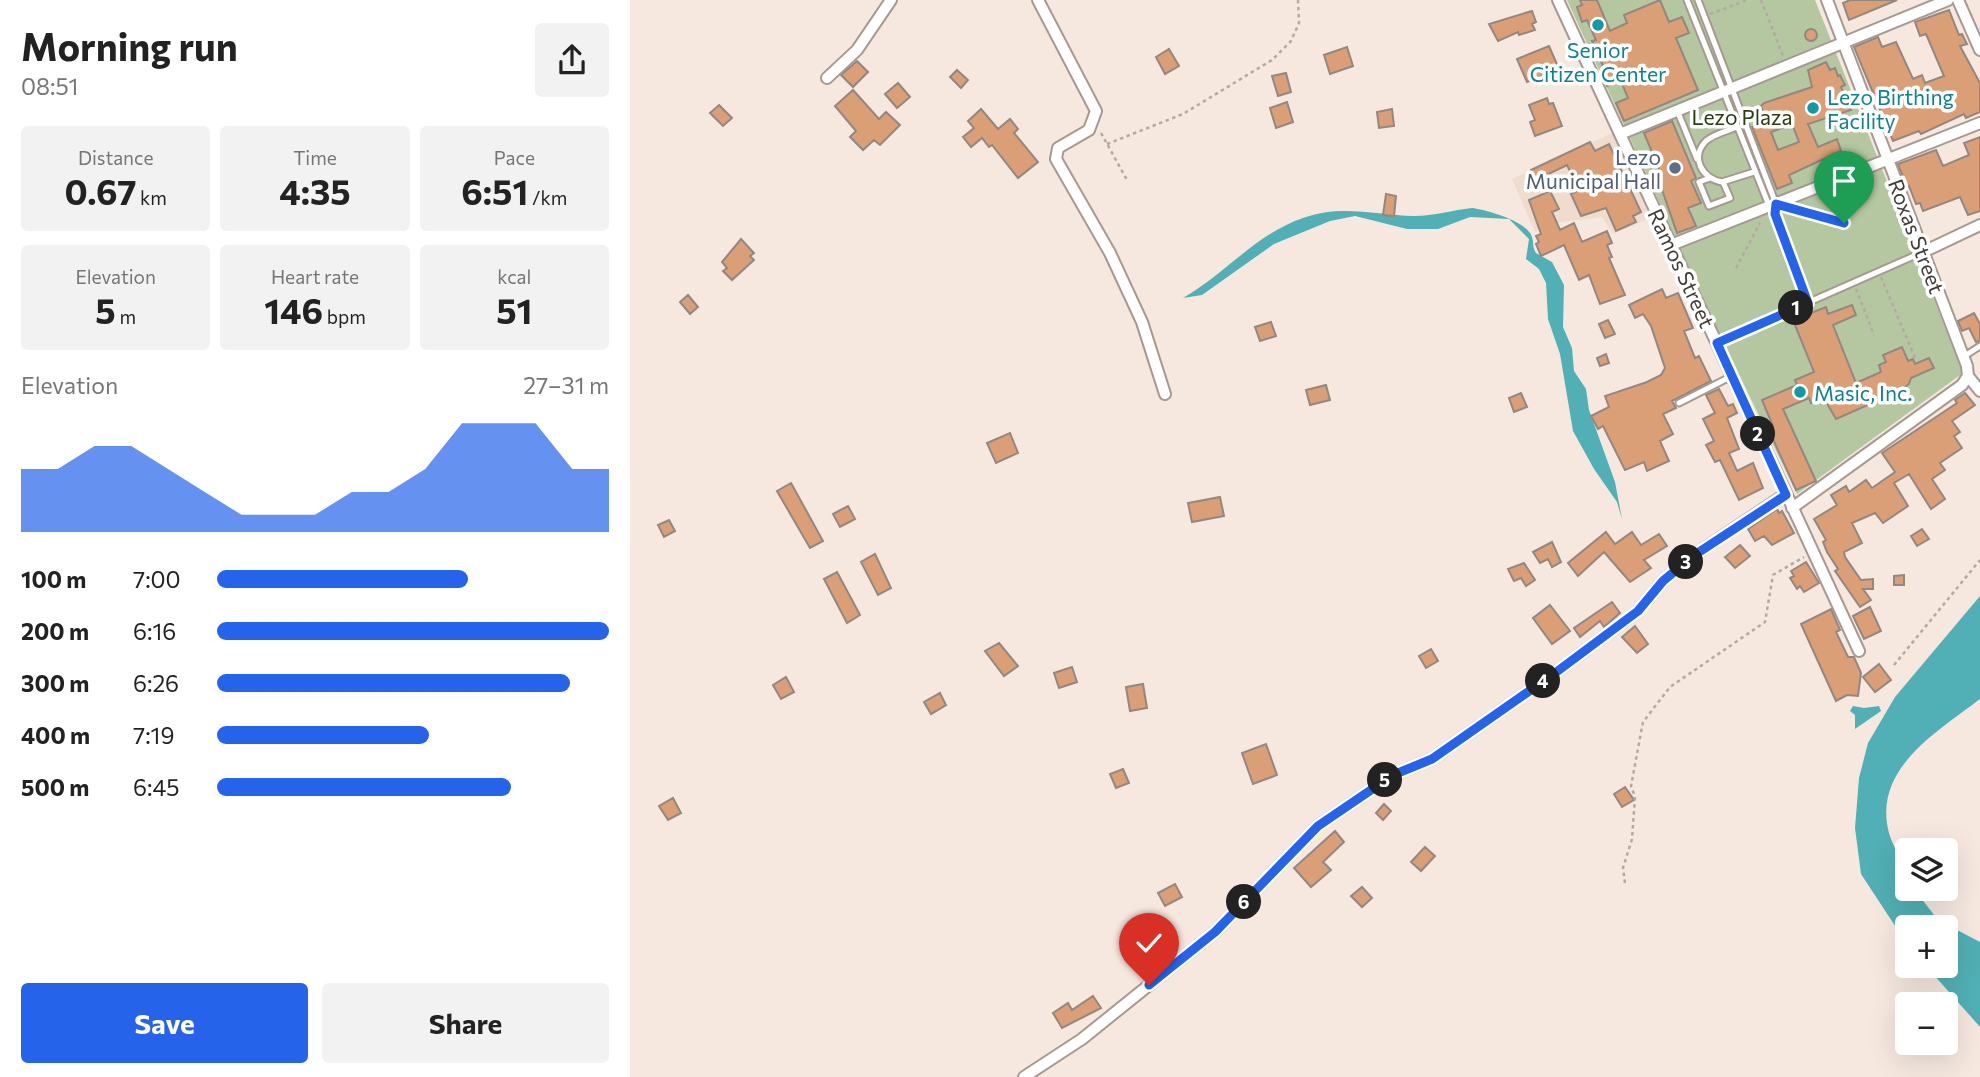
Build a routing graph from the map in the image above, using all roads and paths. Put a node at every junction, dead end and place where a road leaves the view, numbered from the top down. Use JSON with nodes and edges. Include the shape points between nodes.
{"nodes":[{"id":1,"x":891,"y":0,"type":"edge"},
{"id":2,"x":1038,"y":0,"type":"edge"},
{"id":3,"x":1298,"y":0,"type":"edge"},
{"id":4,"x":1558,"y":0,"type":"edge"},
{"id":5,"x":1687,"y":0,"type":"edge"},
{"id":6,"x":1698,"y":0,"type":"edge"},
{"id":7,"x":1746,"y":0,"type":"edge"},
{"id":8,"x":1761,"y":0,"type":"edge"},
{"id":9,"x":1827,"y":0,"type":"edge"},
{"id":10,"x":1948,"y":0,"type":"edge"},
{"id":11,"x":1958,"y":0,"type":"edge"},
{"id":12,"x":1704,"y":17,"type":"junction"},
{"id":13,"x":1843,"y":43,"type":"junction"},
{"id":14,"x":1980,"y":50,"type":"edge"},
{"id":15,"x":1787,"y":66,"type":"junction"},
{"id":16,"x":827,"y":78,"type":"dead end"},
{"id":17,"x":1727,"y":90,"type":"junction"},
{"id":18,"x":1677,"y":110,"type":"junction"},
{"id":19,"x":1094,"y":121,"type":"junction"},
{"id":20,"x":1980,"y":123,"type":"edge"},
{"id":21,"x":1737,"y":127,"type":"junction"},
{"id":22,"x":1620,"y":134,"type":"junction"},
{"id":23,"x":1107,"y":144,"type":"junction"},
{"id":24,"x":1888,"y":160,"type":"junction"},
{"id":25,"x":1699,"y":163,"type":"junction"},
{"id":26,"x":1754,"y":172,"type":"junction"},
{"id":27,"x":1710,"y":178,"type":"junction"},
{"id":28,"x":1127,"y":180,"type":"dead end"},
{"id":29,"x":1723,"y":182,"type":"junction"},
{"id":30,"x":1773,"y":208,"type":"junction"},
{"id":31,"x":1844,"y":223,"type":"dead end"},
{"id":32,"x":1980,"y":225,"type":"edge"},
{"id":33,"x":1671,"y":245,"type":"junction"},
{"id":34,"x":1923,"y":252,"type":"junction"},
{"id":35,"x":1736,"y":268,"type":"dead end"},
{"id":36,"x":1879,"y":271,"type":"junction"},
{"id":37,"x":1853,"y":283,"type":"junction"},
{"id":38,"x":1808,"y":303,"type":"junction"},
{"id":39,"x":1874,"y":334,"type":"dead end"},
{"id":40,"x":1717,"y":343,"type":"junction"},
{"id":41,"x":1980,"y":346,"type":"edge"},
{"id":42,"x":1964,"y":357,"type":"junction"},
{"id":43,"x":1916,"y":360,"type":"dead end"},
{"id":44,"x":1732,"y":376,"type":"junction"},
{"id":45,"x":1968,"y":376,"type":"junction"},
{"id":46,"x":1980,"y":391,"type":"edge"},
{"id":47,"x":1165,"y":394,"type":"dead end"},
{"id":48,"x":1678,"y":403,"type":"dead end"},
{"id":49,"x":1786,"y":495,"type":"junction"},
{"id":50,"x":1792,"y":508,"type":"junction"},
{"id":51,"x":1813,"y":552,"type":"junction"},
{"id":52,"x":1980,"y":560,"type":"edge"},
{"id":53,"x":1859,"y":651,"type":"dead end"},
{"id":54,"x":1894,"y":665,"type":"dead end"},
{"id":55,"x":1625,"y":883,"type":"dead end"},
{"id":56,"x":1024,"y":1077,"type":"edge"}],
"edges":[{"from":1,"to":16,"type":"street","via":[[857,50]]},
{"from":2,"to":19,"type":"street","via":[[1096,111]]},
{"from":3,"to":23,"type":"path","via":[[1299,23],[1292,41],[1272,60],[1183,114]]},
{"from":4,"to":22,"type":"street","name":"Ramos Street"},
{"from":5,"to":17,"type":"lane"},
{"from":6,"to":12,"type":"lane"},
{"from":7,"to":12,"type":"path"},
{"from":8,"to":15,"type":"path"},
{"from":9,"to":13,"type":"street","name":"Roxas Street"},
{"from":10,"to":13,"type":"street"},
{"from":11,"to":14,"type":"street"},
{"from":12,"to":17,"type":"lane"},
{"from":13,"to":15,"type":"street"},
{"from":13,"to":24,"type":"street","name":"Roxas Street"},
{"from":15,"to":17,"type":"street"},
{"from":17,"to":18,"type":"street"},
{"from":17,"to":21,"type":"lane"},
{"from":17,"to":30,"type":"lane"},
{"from":18,"to":22,"type":"street"},
{"from":18,"to":25,"type":"lane"},
{"from":19,"to":23,"type":"path"},
{"from":19,"to":47,"type":"street","via":[[1089,130],[1058,148],[1056,159],[1110,253],[1142,322]]},
{"from":20,"to":24,"type":"street"},
{"from":21,"to":25,"type":"lane","via":[[1706,141]]},
{"from":21,"to":26,"type":"lane"},
{"from":22,"to":33,"type":"street","name":"Ramos Street"},
{"from":23,"to":28,"type":"path"},
{"from":24,"to":30,"type":"street"},
{"from":24,"to":34,"type":"street","name":"Roxas Street"},
{"from":25,"to":27,"type":"lane"},
{"from":26,"to":29,"type":"lane"},
{"from":26,"to":30,"type":"lane"},
{"from":27,"to":29,"type":"lane"},
{"from":27,"to":29,"type":"lane","via":[[1699,182],[1709,206],[1730,198]]},
{"from":30,"to":31,"type":"path"},
{"from":30,"to":33,"type":"street"},
{"from":30,"to":35,"type":"path"},
{"from":30,"to":38,"type":"lane"},
{"from":32,"to":34,"type":"street"},
{"from":33,"to":40,"type":"street","name":"Ramos Street"},
{"from":34,"to":36,"type":"lane"},
{"from":34,"to":42,"type":"street","name":"Roxas Street"},
{"from":36,"to":37,"type":"lane"},
{"from":36,"to":43,"type":"path"},
{"from":37,"to":38,"type":"lane"},
{"from":37,"to":39,"type":"path"},
{"from":38,"to":40,"type":"lane"},
{"from":40,"to":44,"type":"street","name":"Ramos Street"},
{"from":41,"to":42,"type":"lane"},
{"from":42,"to":45,"type":"street","name":"Roxas Street"},
{"from":44,"to":48,"type":"lane"},
{"from":44,"to":49,"type":"street","name":"Ramos Street"},
{"from":45,"to":46,"type":"street","name":"Roxas Street"},
{"from":45,"to":50,"type":"street","via":[[1962,385]]},
{"from":49,"to":50,"type":"street","name":"Ramos Street"},
{"from":49,"to":56,"type":"street","via":[[1693,556],[1663,581],[1638,611],[1544,681],[1432,759],[1393,775],[1318,826],[1215,932],[1082,1039]]},
{"from":50,"to":51,"type":"street","name":"Ramos Street"},
{"from":51,"to":53,"type":"street","name":"Ramos Street"},
{"from":51,"to":55,"type":"path","via":[[1773,575],[1765,622],[1670,687],[1643,722],[1631,786],[1635,797],[1632,839],[1623,868]]},
{"from":52,"to":54,"type":"path"}]}
